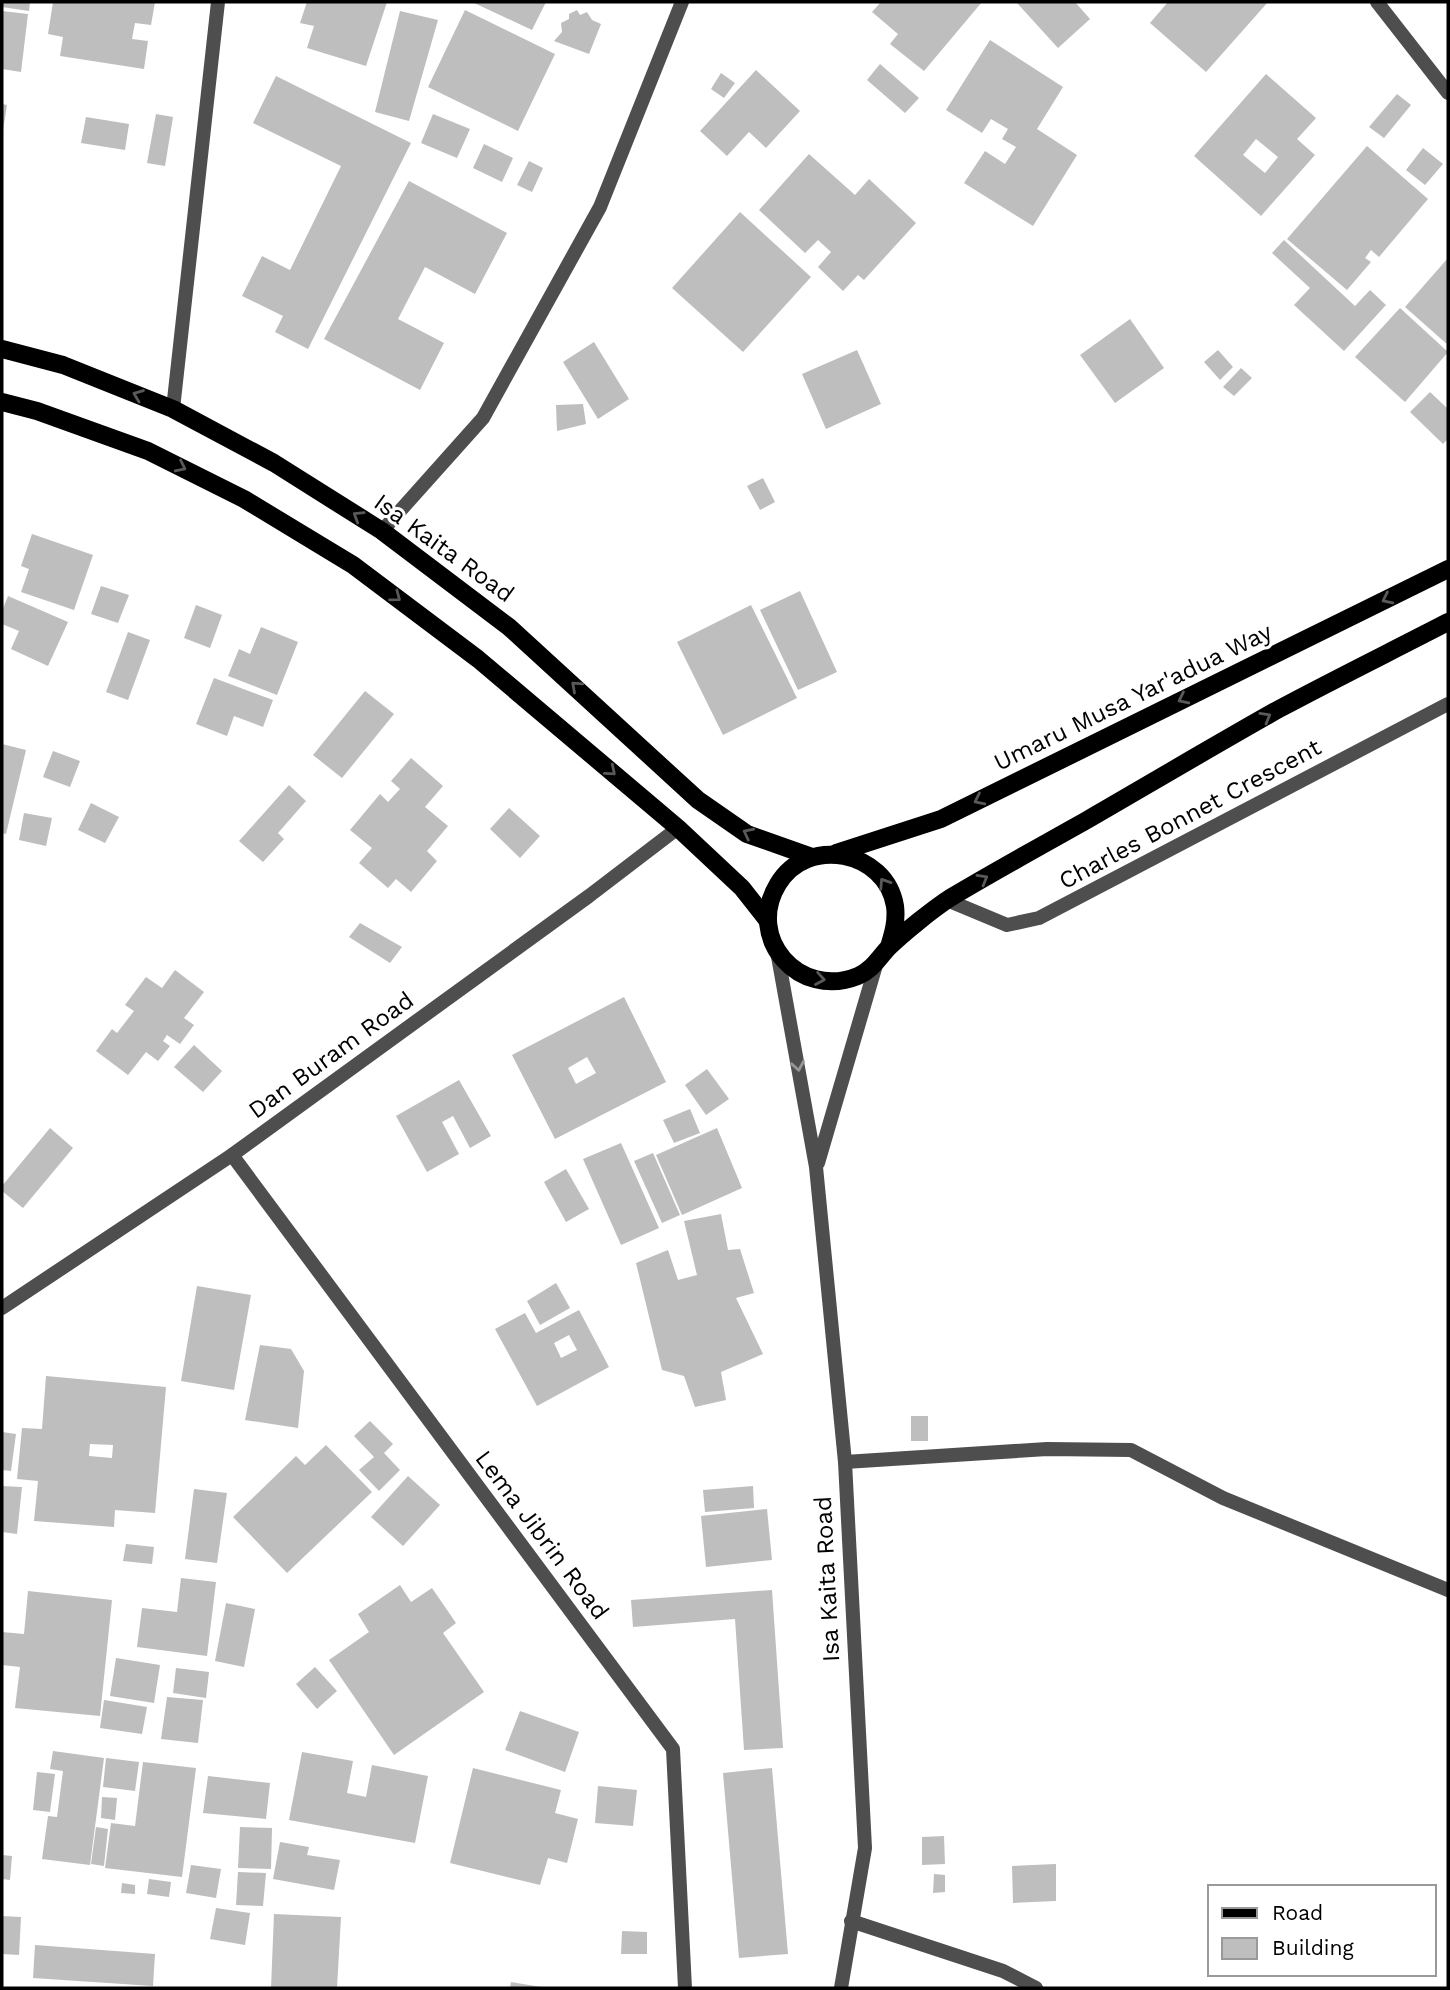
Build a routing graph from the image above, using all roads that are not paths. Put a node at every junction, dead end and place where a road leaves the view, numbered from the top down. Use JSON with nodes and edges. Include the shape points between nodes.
{"nodes":[{"id":1,"x":218,"y":2,"type":"edge"},
{"id":2,"x":682,"y":2,"type":"edge"},
{"id":3,"x":1377,"y":2,"type":"edge"},
{"id":4,"x":1448,"y":93,"type":"edge"},
{"id":5,"x":2,"y":349,"type":"edge"},
{"id":6,"x":2,"y":402,"type":"edge"},
{"id":7,"x":173,"y":409,"type":"junction"},
{"id":8,"x":382,"y":531,"type":"junction"},
{"id":9,"x":1448,"y":569,"type":"edge"},
{"id":10,"x":1448,"y":622,"type":"edge"},
{"id":11,"x":1448,"y":704,"type":"edge"},
{"id":12,"x":678,"y":828,"type":"junction"},
{"id":13,"x":834,"y":853,"type":"junction"},
{"id":14,"x":812,"y":857,"type":"junction"},
{"id":15,"x":947,"y":900,"type":"junction"},
{"id":16,"x":768,"y":922,"type":"junction"},
{"id":17,"x":889,"y":947,"type":"junction"},
{"id":18,"x":776,"y":951,"type":"junction"},
{"id":19,"x":876,"y":965,"type":"junction"},
{"id":20,"x":232,"y":1155,"type":"junction"},
{"id":21,"x":816,"y":1167,"type":"junction"},
{"id":22,"x":2,"y":1308,"type":"edge"},
{"id":23,"x":845,"y":1462,"type":"junction"},
{"id":24,"x":1448,"y":1590,"type":"edge"},
{"id":25,"x":851,"y":1921,"type":"junction"},
{"id":26,"x":685,"y":1988,"type":"edge"},
{"id":27,"x":841,"y":1988,"type":"edge"},
{"id":28,"x":1036,"y":1988,"type":"edge"}],
"edges":[{"from":1,"to":7,"type":"street"},
{"from":2,"to":8,"type":"street","via":[[600,207],[483,418]]},
{"from":3,"to":4,"type":"street"},
{"from":7,"to":5,"type":"main road","name":"Isa Kaita Road","one_way":true,"via":[[63,365]]},
{"from":6,"to":12,"type":"main road","one_way":true,"via":[[148,451],[244,499],[353,565],[478,659]]},
{"from":8,"to":7,"type":"main road","name":"Isa Kaita Road","one_way":true,"via":[[274,463]]},
{"from":14,"to":8,"type":"main road","name":"Isa Kaita Road","one_way":true,"via":[[747,834],[698,800],[509,627]]},
{"from":9,"to":13,"type":"main road","name":"Umaru Musa Yar'adua Way","one_way":true,"via":[[941,819]]},
{"from":15,"to":10,"type":"main road","one_way":true,"via":[[1281,708]]},
{"from":11,"to":15,"type":"street","name":"Charles Bonnet Crescent","via":[[1040,918],[1007,925]]},
{"from":12,"to":16,"type":"main road","via":[[743,888]]},
{"from":12,"to":20,"type":"street","name":"Dan Buram Road"},
{"from":13,"to":14,"type":"main road"},
{"from":17,"to":13,"type":"main road","one_way":true,"via":[[895,905],[887,885],[855,858]]},
{"from":14,"to":16,"type":"main road","via":[[793,867],[779,882],[770,901]]},
{"from":15,"to":17,"type":"main road"},
{"from":16,"to":18,"type":"main road"},
{"from":17,"to":19,"type":"main road"},
{"from":18,"to":19,"type":"main road","one_way":true,"via":[[788,966],[822,982],[860,976]]},
{"from":18,"to":21,"type":"street","name":"Isa Kaita Road","one_way":true},
{"from":19,"to":21,"type":"street","name":"Isa Kaita Road"},
{"from":20,"to":22,"type":"street","name":"Dan Buram Road"},
{"from":20,"to":26,"type":"street","name":"Lema Jibrin Road","via":[[673,1749]]},
{"from":21,"to":23,"type":"street","name":"Isa Kaita Road"},
{"from":23,"to":24,"type":"street","via":[[1047,1449],[1131,1450],[1223,1498]]},
{"from":23,"to":25,"type":"street","name":"Isa Kaita Road","via":[[865,1848]]},
{"from":25,"to":27,"type":"street","name":"Isa Kaita Road"},
{"from":25,"to":28,"type":"street","via":[[1003,1972]]}]}
